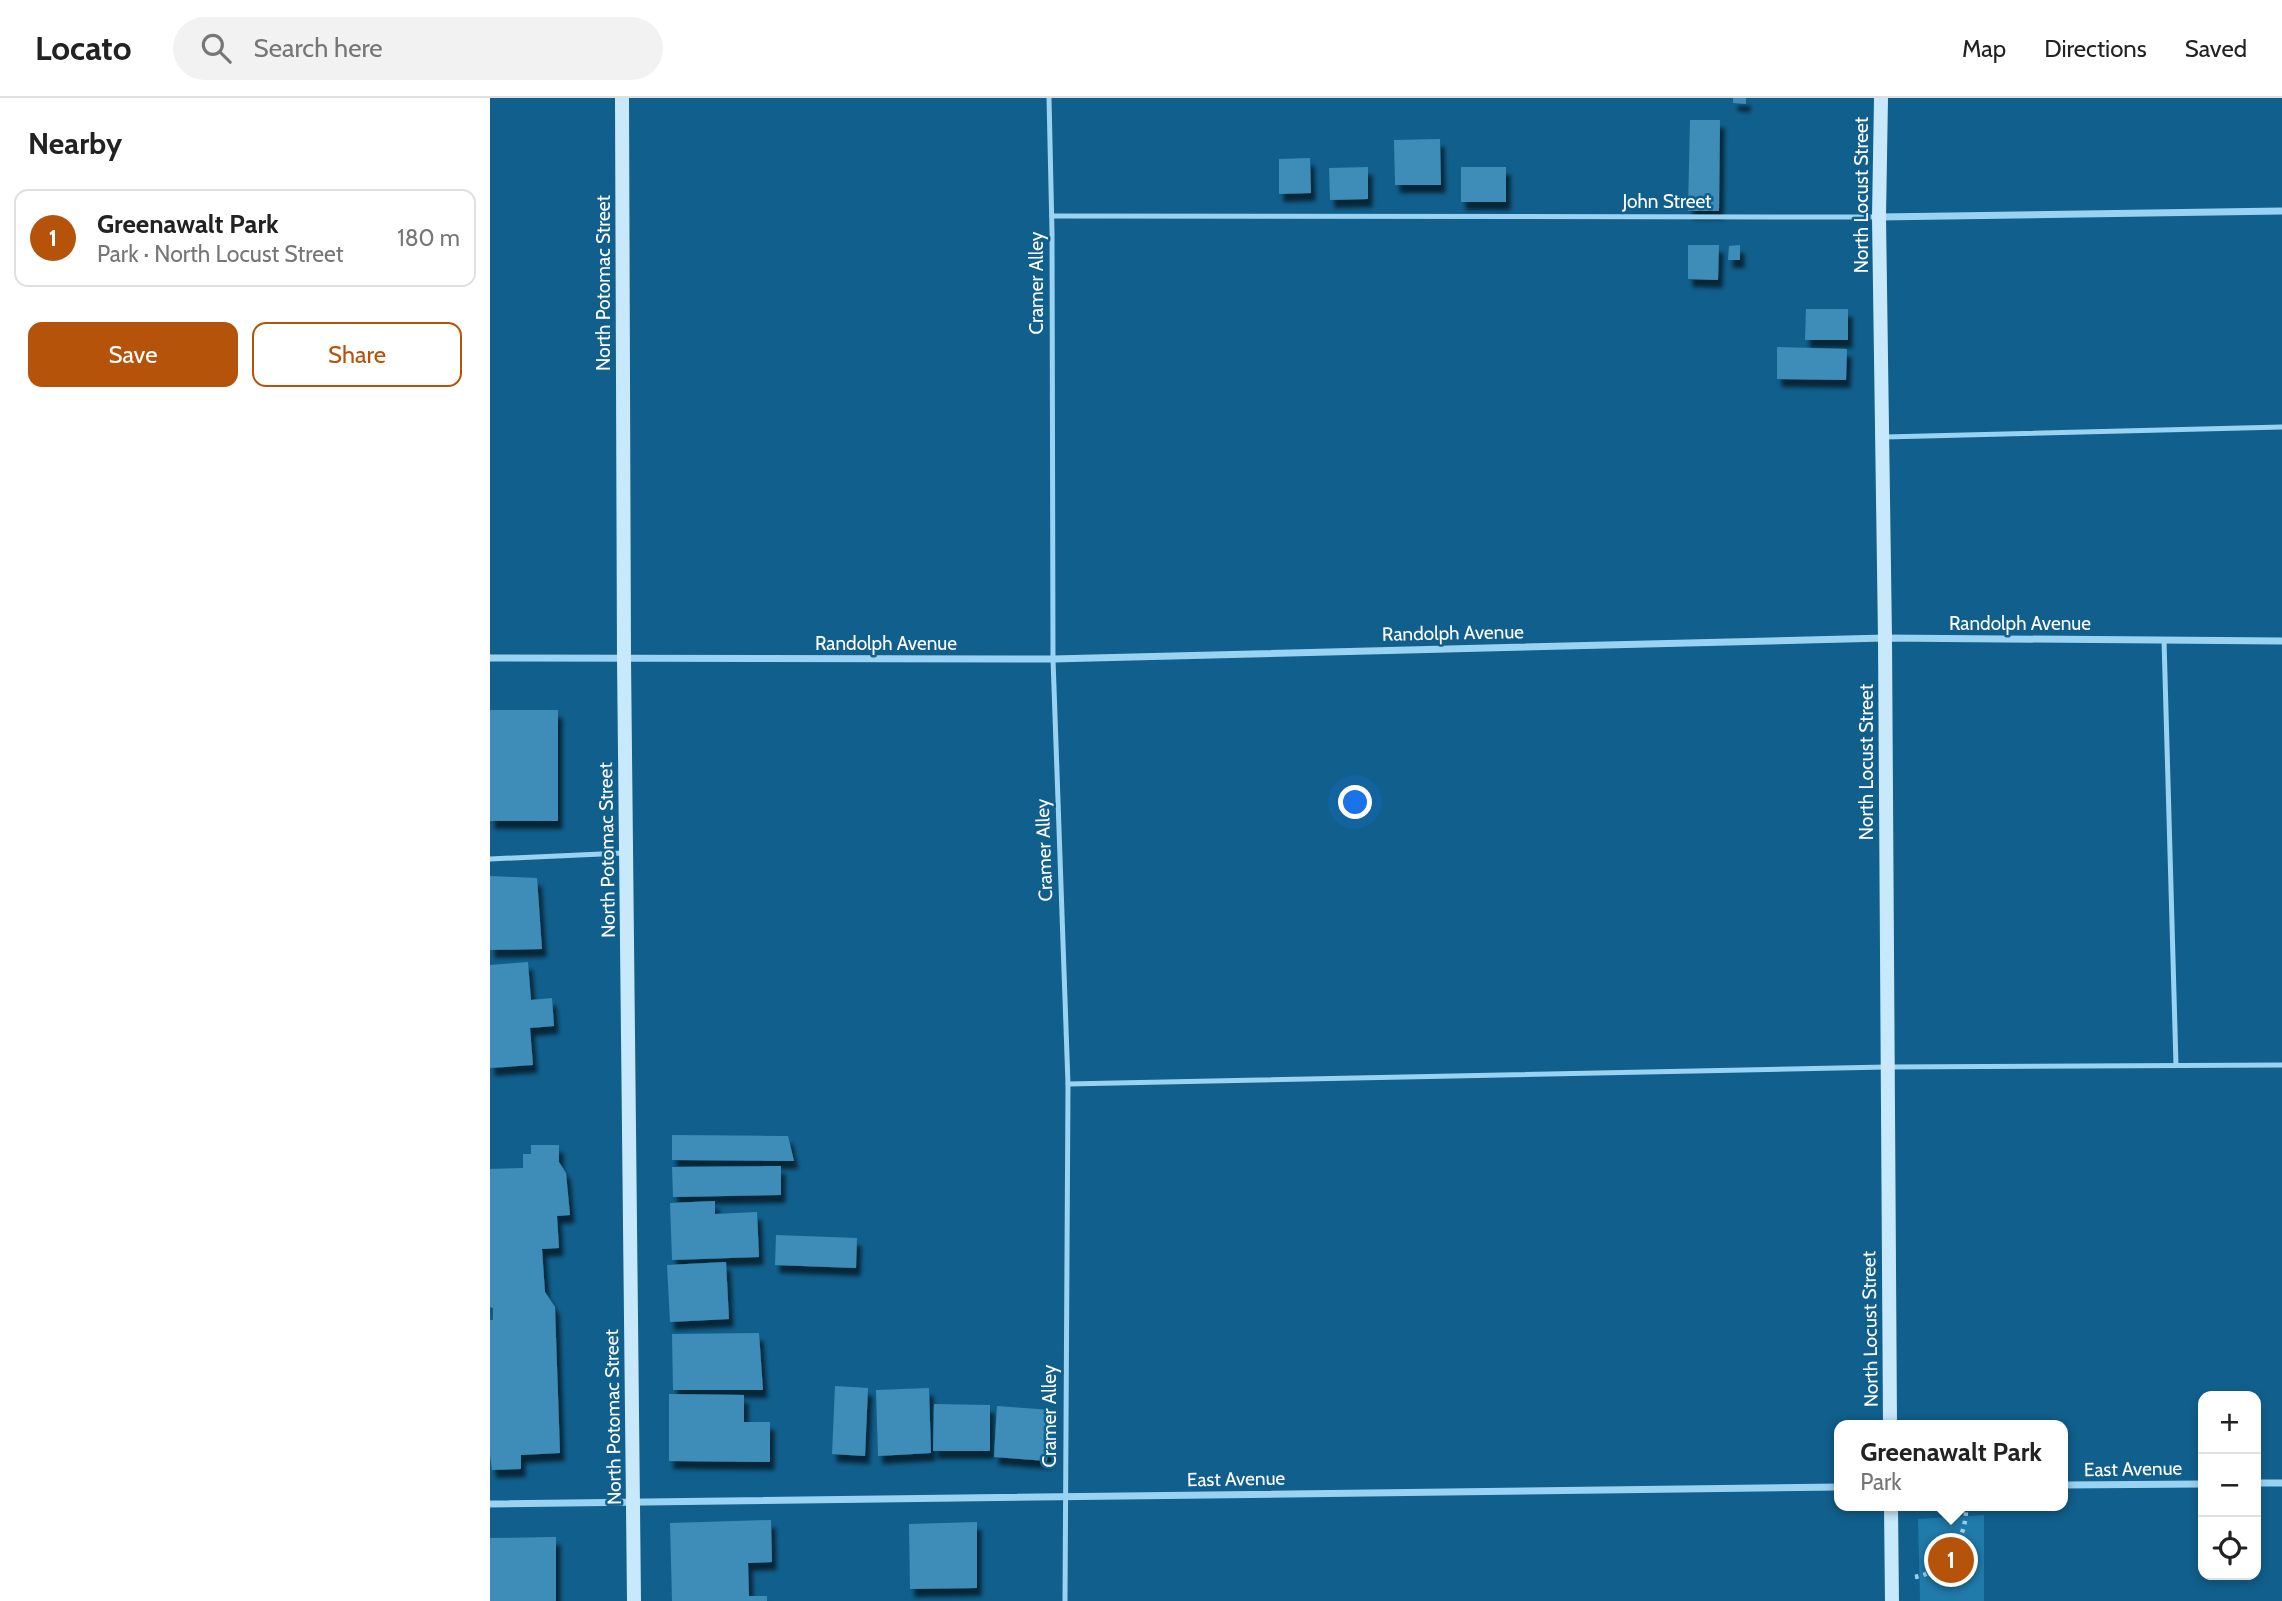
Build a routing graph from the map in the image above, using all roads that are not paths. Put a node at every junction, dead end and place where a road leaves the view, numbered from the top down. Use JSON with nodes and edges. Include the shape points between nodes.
{"nodes":[{"id":1,"x":622,"y":98,"type":"edge"},
{"id":2,"x":1049,"y":98,"type":"edge"},
{"id":3,"x":1881,"y":98,"type":"edge"},
{"id":4,"x":2282,"y":211,"type":"edge"},
{"id":5,"x":1052,"y":216,"type":"junction"},
{"id":6,"x":1879,"y":217,"type":"junction"},
{"id":7,"x":2282,"y":427,"type":"edge"},
{"id":8,"x":1882,"y":437,"type":"junction"},
{"id":9,"x":1885,"y":638,"type":"junction"},
{"id":10,"x":2164,"y":640,"type":"junction"},
{"id":11,"x":2282,"y":640,"type":"edge"},
{"id":12,"x":490,"y":658,"type":"edge"},
{"id":13,"x":624,"y":659,"type":"junction"},
{"id":14,"x":1053,"y":659,"type":"junction"},
{"id":15,"x":626,"y":853,"type":"junction"},
{"id":16,"x":490,"y":859,"type":"edge"},
{"id":17,"x":2176,"y":1065,"type":"junction"},
{"id":18,"x":2282,"y":1065,"type":"edge"},
{"id":19,"x":1886,"y":1067,"type":"junction"},
{"id":20,"x":1068,"y":1084,"type":"junction"},
{"id":21,"x":1890,"y":1420,"type":"edge"},
{"id":22,"x":2261,"y":1483,"type":"edge"},
{"id":23,"x":2282,"y":1483,"type":"edge"},
{"id":24,"x":2198,"y":1484,"type":"edge"},
{"id":25,"x":2068,"y":1485,"type":"edge"},
{"id":26,"x":1834,"y":1488,"type":"edge"},
{"id":27,"x":1065,"y":1497,"type":"junction"},
{"id":28,"x":633,"y":1503,"type":"junction"},
{"id":29,"x":490,"y":1504,"type":"edge"},
{"id":30,"x":1891,"y":1511,"type":"edge"},
{"id":31,"x":634,"y":1601,"type":"edge"},
{"id":32,"x":1065,"y":1601,"type":"edge"},
{"id":33,"x":1892,"y":1601,"type":"edge"}],
"edges":[{"from":1,"to":13,"type":"main road","name":"North Potomac Street"},
{"from":2,"to":5,"type":"lane","name":"Cramer Alley"},
{"from":3,"to":6,"type":"main road","name":"North Locust Street"},
{"from":4,"to":6,"type":"street","name":"John Street"},
{"from":5,"to":6,"type":"lane","name":"John Street"},
{"from":5,"to":14,"type":"lane","name":"Cramer Alley"},
{"from":6,"to":8,"type":"main road","name":"North Locust Street"},
{"from":7,"to":8,"type":"lane"},
{"from":8,"to":9,"type":"main road","name":"North Locust Street"},
{"from":9,"to":10,"type":"street","name":"Randolph Avenue"},
{"from":9,"to":14,"type":"street","name":"Randolph Avenue"},
{"from":9,"to":19,"type":"main road","name":"North Locust Street"},
{"from":10,"to":11,"type":"street","name":"Randolph Avenue"},
{"from":10,"to":17,"type":"lane"},
{"from":12,"to":13,"type":"street","name":"Randolph Avenue"},
{"from":13,"to":14,"type":"street","name":"Randolph Avenue"},
{"from":13,"to":15,"type":"main road","name":"North Potomac Street"},
{"from":14,"to":20,"type":"lane","name":"Cramer Alley"},
{"from":15,"to":16,"type":"lane"},
{"from":15,"to":28,"type":"main road","name":"North Potomac Street"},
{"from":17,"to":18,"type":"lane"},
{"from":17,"to":19,"type":"lane"},
{"from":19,"to":20,"type":"lane"},
{"from":19,"to":21,"type":"main road","name":"North Locust Street"},
{"from":20,"to":27,"type":"lane","name":"Cramer Alley"},
{"from":22,"to":23,"type":"street"},
{"from":24,"to":25,"type":"street","name":"East Avenue"},
{"from":26,"to":27,"type":"street","name":"East Avenue"},
{"from":27,"to":28,"type":"street","name":"East Avenue"},
{"from":27,"to":32,"type":"lane","name":"Cramer Alley"},
{"from":28,"to":29,"type":"street","name":"East Avenue"},
{"from":28,"to":31,"type":"main road","name":"North Potomac Street"},
{"from":30,"to":33,"type":"main road"}]}
